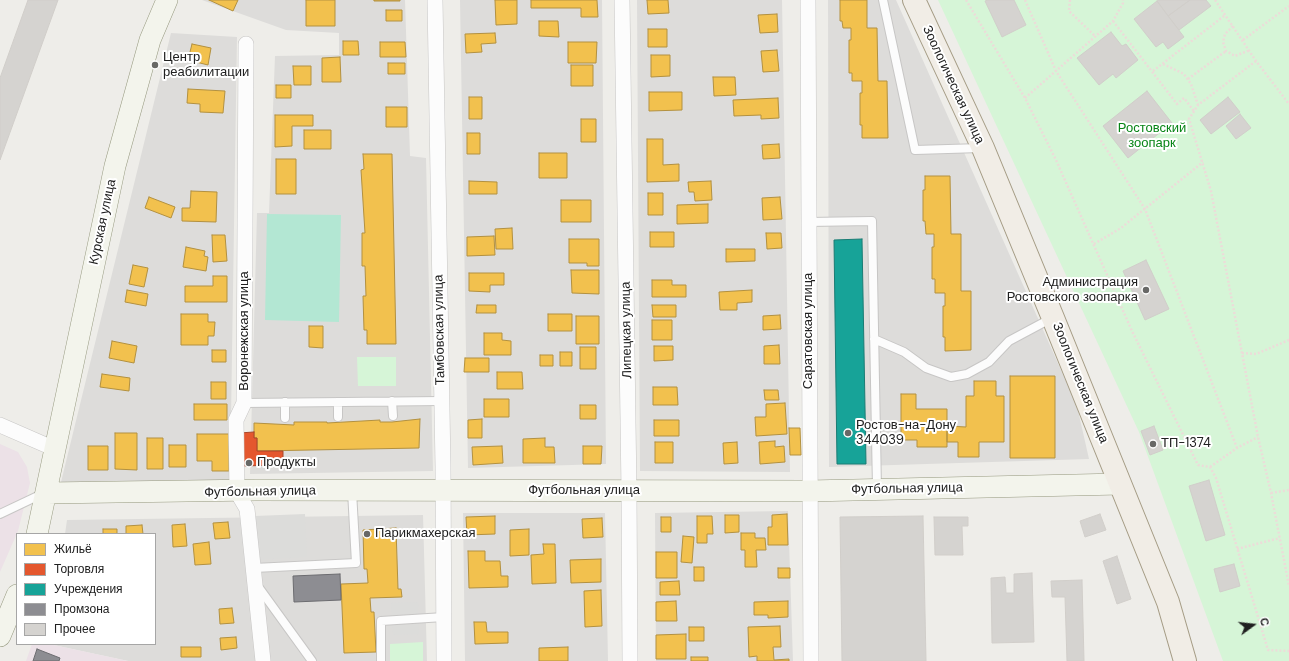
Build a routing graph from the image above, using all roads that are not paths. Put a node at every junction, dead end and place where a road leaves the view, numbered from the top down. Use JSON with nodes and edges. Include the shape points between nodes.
{"nodes":[{"id":1,"x":167,"y":0,"type":"edge"},
{"id":2,"x":435,"y":0,"type":"edge"},
{"id":3,"x":622,"y":0,"type":"edge"},
{"id":4,"x":808,"y":0,"type":"edge"},
{"id":5,"x":883,"y":0,"type":"edge"},
{"id":6,"x":914,"y":0,"type":"edge"},
{"id":7,"x":246,"y":44,"type":"dead end"},
{"id":8,"x":983,"y":148,"type":"junction"},
{"id":9,"x":808,"y":222,"type":"junction"},
{"id":10,"x":1053,"y":318,"type":"junction"},
{"id":11,"x":874,"y":340,"type":"junction"},
{"id":12,"x":442,"y":401,"type":"junction"},
{"id":13,"x":285,"y":402,"type":"junction"},
{"id":14,"x":338,"y":402,"type":"junction"},
{"id":15,"x":392,"y":402,"type":"junction"},
{"id":16,"x":244,"y":403,"type":"junction"},
{"id":17,"x":393,"y":416,"type":"dead end"},
{"id":18,"x":338,"y":417,"type":"dead end"},
{"id":19,"x":285,"y":418,"type":"dead end"},
{"id":20,"x":0,"y":425,"type":"edge"},
{"id":21,"x":55,"y":449,"type":"junction"},
{"id":22,"x":1120,"y":484,"type":"junction"},
{"id":23,"x":877,"y":490,"type":"junction"},
{"id":24,"x":352,"y":491,"type":"junction"},
{"id":25,"x":629,"y":491,"type":"junction"},
{"id":26,"x":809,"y":491,"type":"junction"},
{"id":27,"x":47,"y":492,"type":"junction"},
{"id":28,"x":237,"y":492,"type":"junction"},
{"id":29,"x":443,"y":492,"type":"junction"},
{"id":30,"x":0,"y":514,"type":"edge"},
{"id":31,"x":37,"y":533,"type":"edge"},
{"id":32,"x":254,"y":575,"type":"junction"},
{"id":33,"x":16,"y":597,"type":"edge"},
{"id":34,"x":444,"y":617,"type":"junction"},
{"id":35,"x":0,"y":636,"type":"edge"},
{"id":36,"x":263,"y":661,"type":"edge"},
{"id":37,"x":312,"y":661,"type":"edge"},
{"id":38,"x":382,"y":661,"type":"edge"},
{"id":39,"x":444,"y":661,"type":"edge"},
{"id":40,"x":630,"y":661,"type":"edge"},
{"id":41,"x":811,"y":661,"type":"edge"},
{"id":42,"x":1185,"y":661,"type":"edge"}],
"edges":[{"from":1,"to":21,"type":"main road","name":"Курская улица","via":[[150,40],[115,166]]},
{"from":2,"to":12,"type":"street","name":"Тамбовская улица"},
{"from":3,"to":25,"type":"street","name":"Липецкая улица"},
{"from":4,"to":9,"type":"street","name":"Саратовская улица"},
{"from":5,"to":8,"type":"lane","via":[[915,150]]},
{"from":6,"to":8,"type":"main road","name":"Зоологическая улица"},
{"from":7,"to":16,"type":"street","name":"Воронежская улица"},
{"from":8,"to":10,"type":"main road","name":"Зоологическая улица"},
{"from":9,"to":11,"type":"lane","via":[[872,221]]},
{"from":9,"to":26,"type":"street","name":"Саратовская улица"},
{"from":10,"to":11,"type":"lane","via":[[1009,340],[989,362],[966,374],[951,377],[926,368],[904,352]]},
{"from":10,"to":22,"type":"main road","name":"Зоологическая улица"},
{"from":11,"to":23,"type":"lane"},
{"from":12,"to":15,"type":"lane"},
{"from":12,"to":29,"type":"street","name":"Тамбовская улица"},
{"from":13,"to":14,"type":"lane"},
{"from":13,"to":16,"type":"lane"},
{"from":13,"to":19,"type":"lane"},
{"from":14,"to":15,"type":"lane"},
{"from":14,"to":18,"type":"lane"},
{"from":15,"to":17,"type":"lane"},
{"from":16,"to":28,"type":"street","name":"Воронежская улица","via":[[236,420]]},
{"from":20,"to":21,"type":"street"},
{"from":21,"to":27,"type":"main road","name":"Курская улица"},
{"from":22,"to":23,"type":"main road","name":"Футбольная улица"},
{"from":22,"to":42,"type":"main road","name":"Зоологическая улица","via":[[1168,602]]},
{"from":23,"to":26,"type":"main road","name":"Футбольная улица"},
{"from":24,"to":28,"type":"main road","name":"Футбольная улица"},
{"from":24,"to":29,"type":"main road","name":"Футбольная улица"},
{"from":24,"to":32,"type":"lane","via":[[356,563]]},
{"from":25,"to":26,"type":"main road","name":"Футбольная улица"},
{"from":25,"to":29,"type":"main road","name":"Футбольная улица"},
{"from":25,"to":40,"type":"street","name":"Липецкая улица"},
{"from":26,"to":41,"type":"street","name":"Саратовская улица"},
{"from":27,"to":28,"type":"main road","name":"Футбольная улица"},
{"from":27,"to":30,"type":"lane"},
{"from":27,"to":31,"type":"main road","name":"Курская улица"},
{"from":28,"to":32,"type":"street","via":[[248,509]]},
{"from":29,"to":34,"type":"street","name":"Тамбовская улица"},
{"from":32,"to":36,"type":"street"},
{"from":32,"to":37,"type":"lane"},
{"from":33,"to":35,"type":"main road"},
{"from":34,"to":38,"type":"lane","via":[[381,621]]},
{"from":34,"to":39,"type":"street","name":"Тамбовская улица"}]}
